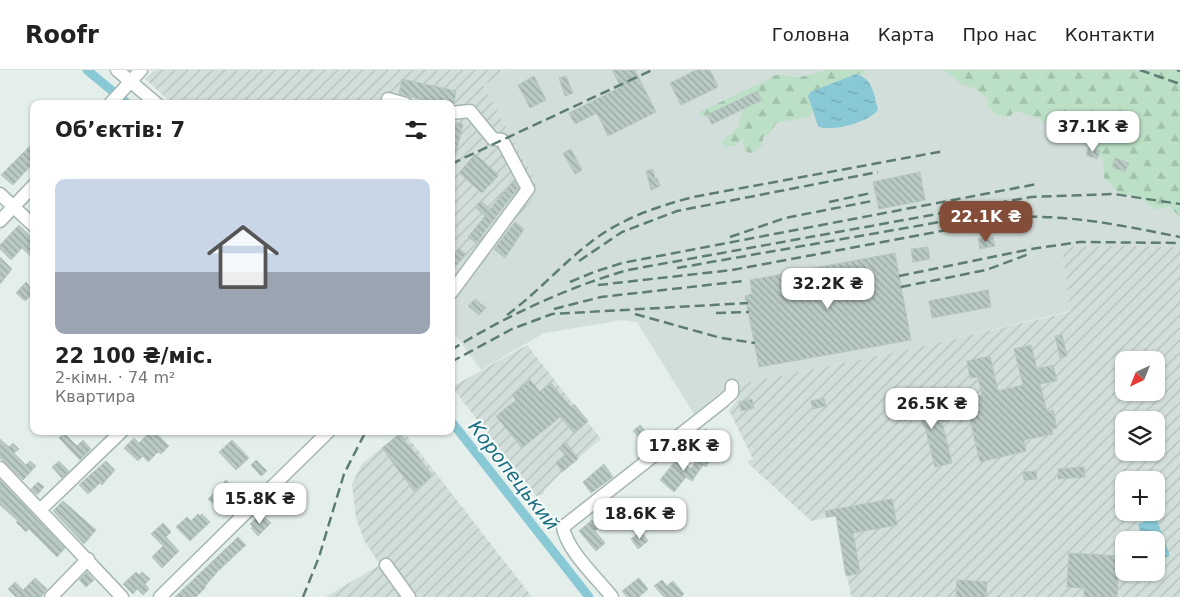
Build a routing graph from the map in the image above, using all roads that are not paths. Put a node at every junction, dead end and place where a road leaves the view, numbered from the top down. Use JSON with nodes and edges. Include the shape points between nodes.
{"nodes":[{"id":1,"x":117,"y":70,"type":"edge"},
{"id":2,"x":141,"y":70,"type":"edge"},
{"id":3,"x":127,"y":85,"type":"junction"},
{"id":4,"x":388,"y":99,"type":"dead end"},
{"id":5,"x":114,"y":100,"type":"edge"},
{"id":6,"x":151,"y":100,"type":"edge"},
{"id":7,"x":392,"y":100,"type":"edge"},
{"id":8,"x":455,"y":112,"type":"edge"},
{"id":9,"x":30,"y":189,"type":"edge"},
{"id":10,"x":0,"y":194,"type":"edge"},
{"id":11,"x":13,"y":207,"type":"junction"},
{"id":12,"x":0,"y":221,"type":"edge"},
{"id":13,"x":30,"y":222,"type":"edge"},
{"id":14,"x":455,"y":288,"type":"edge"},
{"id":15,"x":732,"y":386,"type":"dead end"},
{"id":16,"x":118,"y":435,"type":"edge"},
{"id":17,"x":325,"y":435,"type":"edge"},
{"id":18,"x":0,"y":468,"type":"edge"},
{"id":19,"x":40,"y":510,"type":"junction"},
{"id":20,"x":88,"y":559,"type":"junction"},
{"id":21,"x":386,"y":565,"type":"dead end"},
{"id":22,"x":51,"y":597,"type":"edge"},
{"id":23,"x":122,"y":597,"type":"edge"},
{"id":24,"x":160,"y":597,"type":"edge"},
{"id":25,"x":409,"y":597,"type":"edge"},
{"id":26,"x":612,"y":597,"type":"edge"}],
"edges":[{"from":1,"to":3,"type":"street"},
{"from":2,"to":3,"type":"street"},
{"from":3,"to":5,"type":"street"},
{"from":3,"to":6,"type":"street"},
{"from":4,"to":7,"type":"street"},
{"from":8,"to":14,"type":"street","via":[[470,111],[493,139],[502,140],[528,188]]},
{"from":9,"to":11,"type":"street"},
{"from":10,"to":11,"type":"street"},
{"from":11,"to":12,"type":"street"},
{"from":11,"to":13,"type":"street"},
{"from":15,"to":26,"type":"street","via":[[732,392],[723,401],[563,527],[564,536],[573,549]]},
{"from":16,"to":19,"type":"street"},
{"from":17,"to":24,"type":"street"},
{"from":18,"to":19,"type":"street"},
{"from":19,"to":20,"type":"street"},
{"from":20,"to":22,"type":"street"},
{"from":20,"to":23,"type":"street"},
{"from":21,"to":25,"type":"street"}]}
